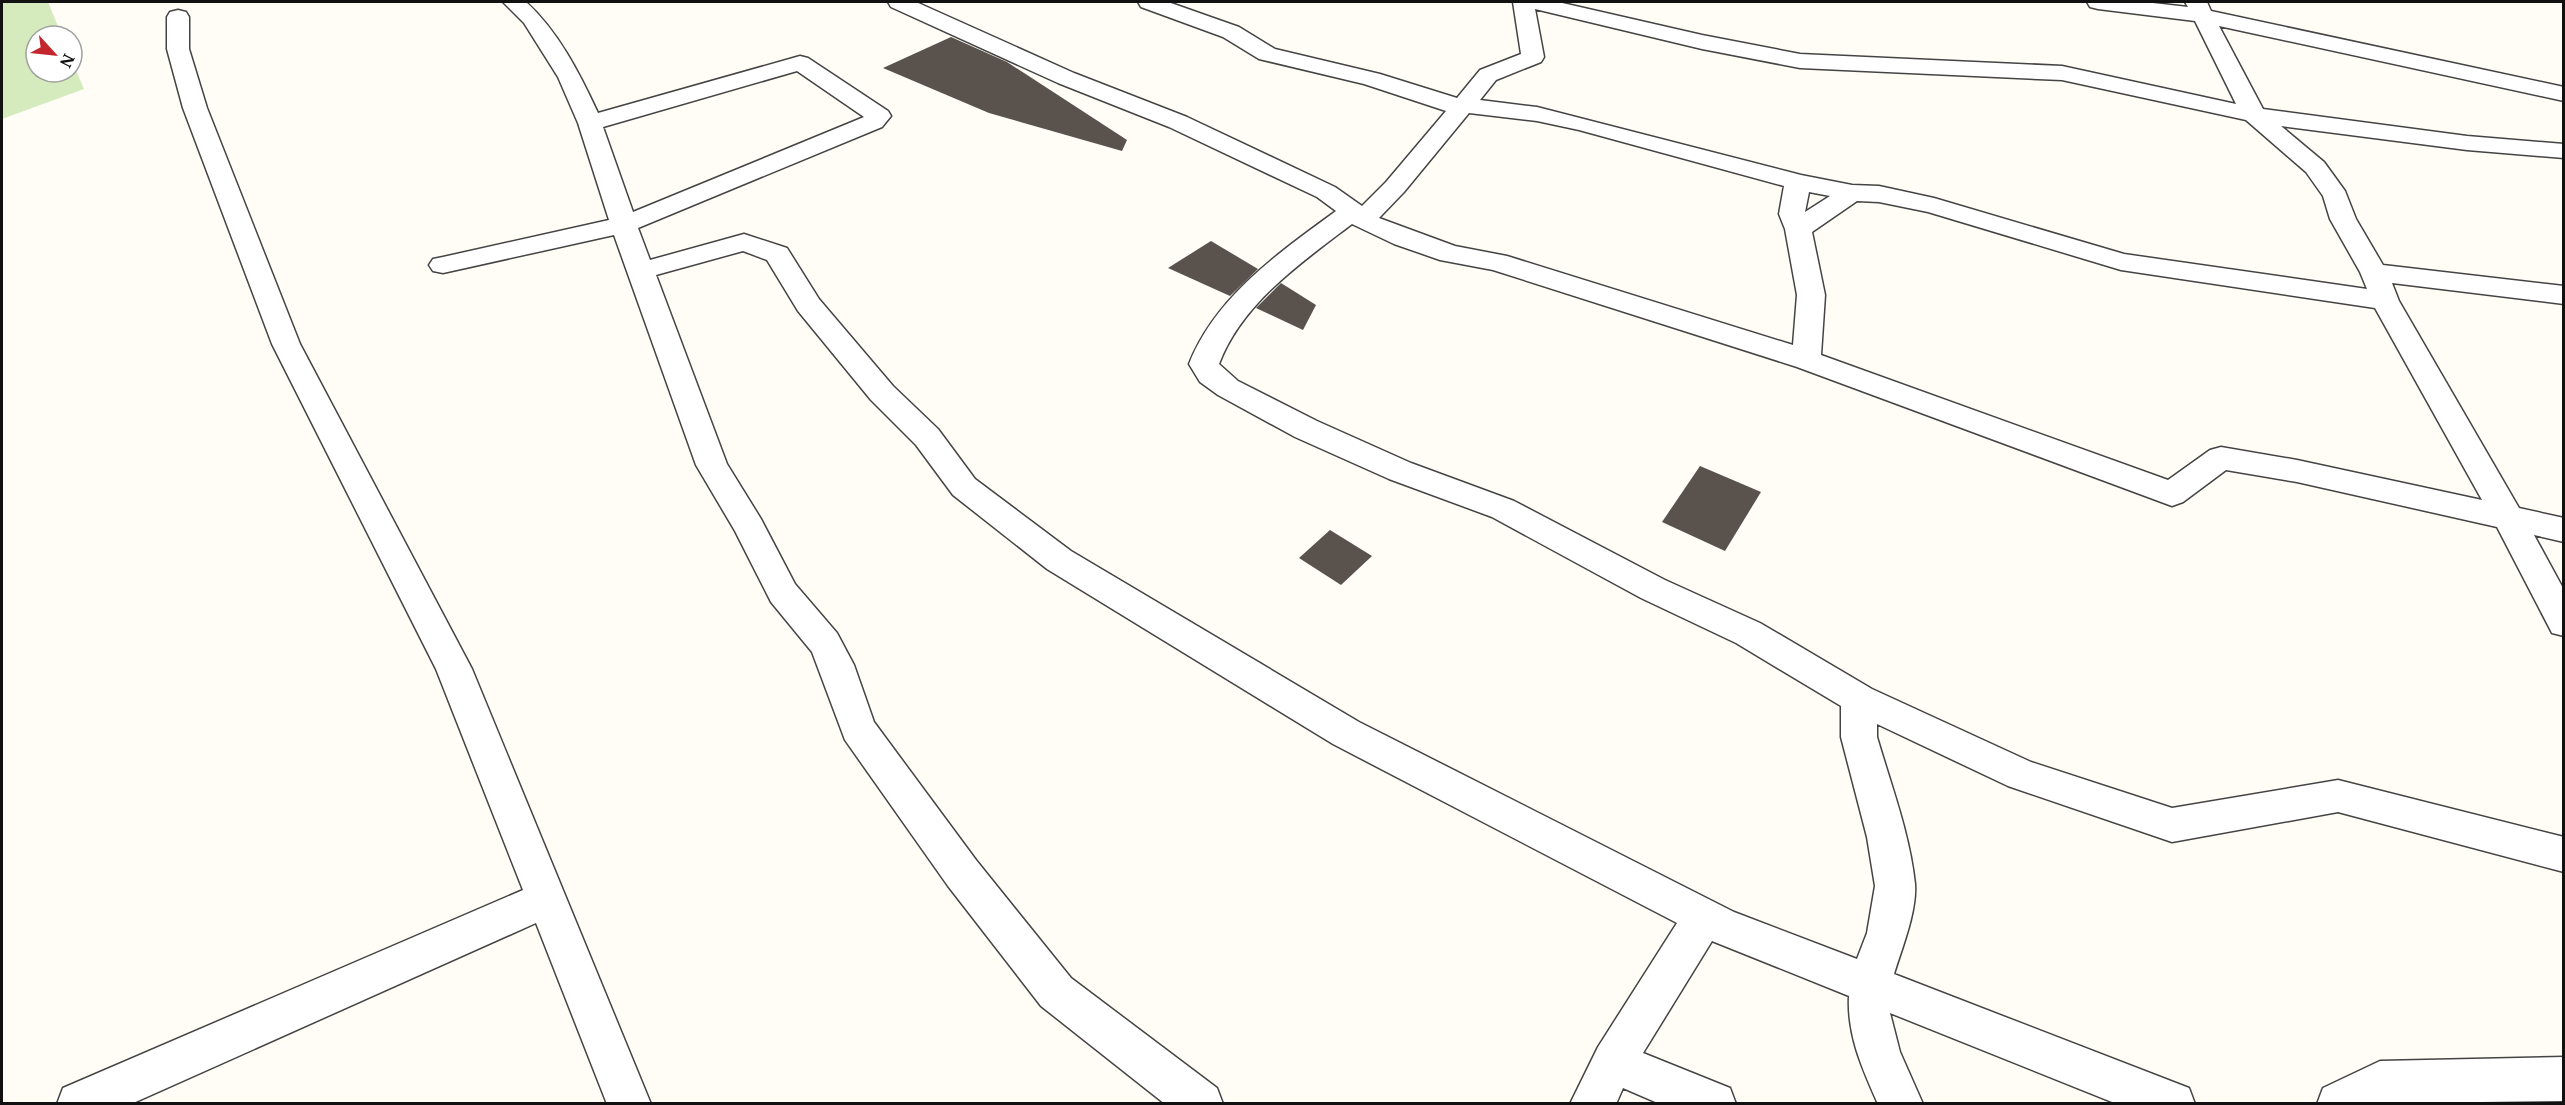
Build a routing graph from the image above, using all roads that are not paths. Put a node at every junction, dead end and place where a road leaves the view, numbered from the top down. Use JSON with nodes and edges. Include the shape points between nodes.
{"nodes":[{"id":1,"x":514,"y":2,"type":"edge"},
{"id":2,"x":899,"y":2,"type":"edge"},
{"id":3,"x":1149,"y":2,"type":"edge"},
{"id":4,"x":1524,"y":2,"type":"edge"},
{"id":5,"x":1532,"y":2,"type":"edge"},
{"id":6,"x":2098,"y":2,"type":"edge"},
{"id":7,"x":2200,"y":9,"type":"edge"},
{"id":8,"x":178,"y":16,"type":"dead end"},
{"id":9,"x":2564,"y":94,"type":"edge"},
{"id":10,"x":1462,"y":107,"type":"junction"},
{"id":11,"x":2254,"y":115,"type":"junction"},
{"id":12,"x":590,"y":123,"type":"junction"},
{"id":13,"x":2564,"y":151,"type":"edge"},
{"id":14,"x":1798,"y":182,"type":"junction"},
{"id":15,"x":1852,"y":194,"type":"junction"},
{"id":16,"x":1357,"y":215,"type":"junction"},
{"id":17,"x":624,"y":225,"type":"junction"},
{"id":18,"x":1798,"y":229,"type":"junction"},
{"id":19,"x":443,"y":265,"type":"dead end"},
{"id":20,"x":640,"y":271,"type":"junction"},
{"id":21,"x":2374,"y":272,"type":"junction"},
{"id":22,"x":2564,"y":295,"type":"edge"},
{"id":23,"x":2385,"y":301,"type":"junction"},
{"id":24,"x":1807,"y":360,"type":"junction"},
{"id":25,"x":2507,"y":516,"type":"junction"},
{"id":26,"x":2564,"y":530,"type":"edge"},
{"id":27,"x":2564,"y":623,"type":"edge"},
{"id":28,"x":1859,"y":699,"type":"junction"},
{"id":29,"x":2564,"y":855,"type":"edge"},
{"id":30,"x":547,"y":899,"type":"junction"},
{"id":31,"x":1704,"y":917,"type":"junction"},
{"id":32,"x":1870,"y":982,"type":"junction"},
{"id":33,"x":1613,"y":1062,"type":"junction"},
{"id":34,"x":2564,"y":1079,"type":"edge"},
{"id":35,"x":79,"y":1104,"type":"edge"},
{"id":36,"x":630,"y":1104,"type":"edge"},
{"id":37,"x":1201,"y":1104,"type":"edge"},
{"id":38,"x":1592,"y":1104,"type":"edge"},
{"id":39,"x":1714,"y":1104,"type":"edge"},
{"id":40,"x":1901,"y":1104,"type":"edge"},
{"id":41,"x":2173,"y":1104,"type":"edge"},
{"id":42,"x":2339,"y":1104,"type":"edge"}],
"edges":[{"from":1,"to":12,"type":"street","via":[[532,19],[570,77]]},
{"from":2,"to":16,"type":"street","via":[[1066,78],[1178,122],[1326,192]]},
{"from":3,"to":10,"type":"street","via":[[1232,32],[1267,54]]},
{"from":4,"to":10,"type":"street","via":[[1533,57],[1488,75]]},
{"from":5,"to":11,"type":"street","via":[[1800,61],[2062,74]]},
{"from":6,"to":7,"type":"street"},
{"from":7,"to":9,"type":"street"},
{"from":7,"to":11,"type":"street"},
{"from":8,"to":30,"type":"street","via":[[178,49],[195,108],[286,345],[454,669]]},
{"from":10,"to":14,"type":"street","via":[[1583,124]]},
{"from":10,"to":16,"type":"street","via":[[1395,187]]},
{"from":11,"to":13,"type":"street","via":[[2467,143]]},
{"from":11,"to":21,"type":"street","via":[[2315,167],[2336,196],[2343,219]]},
{"from":12,"to":17,"type":"street"},
{"from":12,"to":17,"type":"street","via":[[800,63],[879,116],[873,122]]},
{"from":14,"to":15,"type":"street"},
{"from":14,"to":18,"type":"street","via":[[1792,214]]},
{"from":15,"to":18,"type":"street"},
{"from":15,"to":23,"type":"street","via":[[1879,194],[1934,206],[2121,262]]},
{"from":16,"to":24,"type":"street","via":[[1432,249],[1497,262]]},
{"from":16,"to":28,"type":"street","via":[[1265,279],[1207,349],[1204,364],[1210,375],[1306,429],[1400,471],[1503,509],[1653,589],[1748,633]]},
{"from":17,"to":19,"type":"street"},
{"from":17,"to":20,"type":"street"},
{"from":18,"to":24,"type":"street","via":[[1811,295]]},
{"from":20,"to":31,"type":"street","via":[[744,242],[777,254],[814,313],[882,393],[927,437],[964,487],[1059,560],[1346,733]]},
{"from":20,"to":37,"type":"street","via":[[712,465],[783,593],[825,643],[858,729],[962,873],[1056,992]]},
{"from":21,"to":22,"type":"street"},
{"from":21,"to":23,"type":"street"},
{"from":23,"to":25,"type":"street"},
{"from":24,"to":25,"type":"street","via":[[2172,494],[2221,458]]},
{"from":25,"to":26,"type":"street"},
{"from":25,"to":27,"type":"street"},
{"from":28,"to":29,"type":"street","via":[[2021,775],[2172,825],[2338,796]]},
{"from":28,"to":32,"type":"street","via":[[1859,737],[1895,886],[1887,933]]},
{"from":30,"to":35,"type":"street"},
{"from":30,"to":36,"type":"street"},
{"from":31,"to":32,"type":"street"},
{"from":31,"to":33,"type":"street"},
{"from":32,"to":40,"type":"street","via":[[1869,1018],[1879,1056]]},
{"from":32,"to":41,"type":"street"},
{"from":33,"to":38,"type":"street"},
{"from":33,"to":39,"type":"street"},
{"from":34,"to":42,"type":"street","via":[[2380,1083]]}]}
